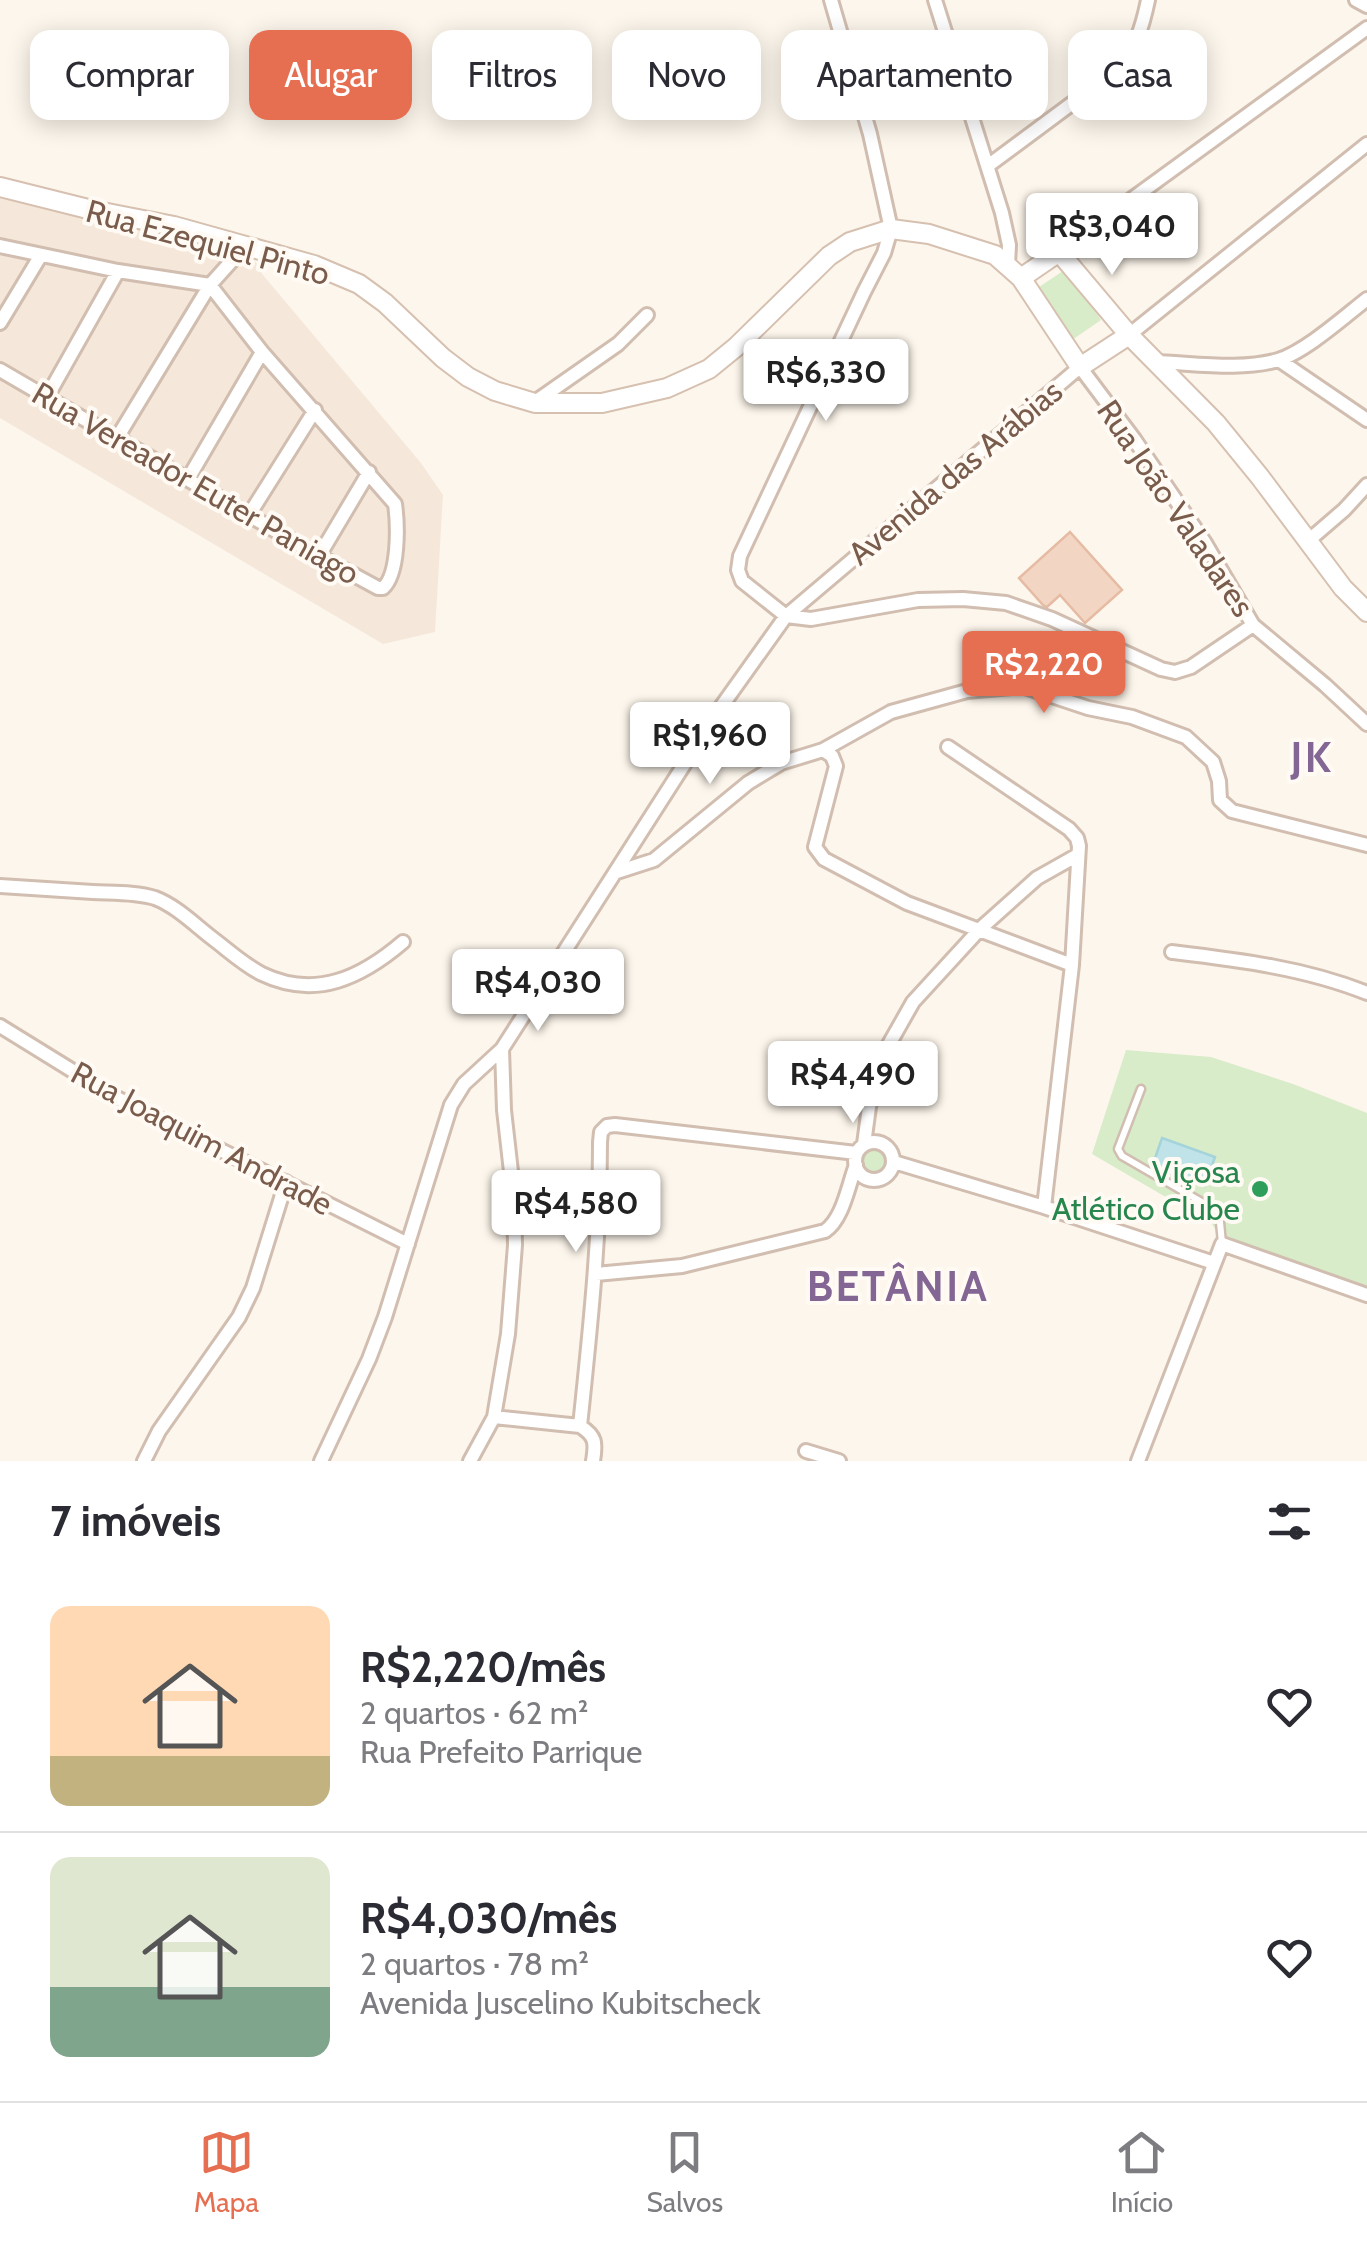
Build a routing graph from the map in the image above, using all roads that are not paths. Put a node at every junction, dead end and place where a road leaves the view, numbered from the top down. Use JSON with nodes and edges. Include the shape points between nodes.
{"nodes":[{"id":1,"x":831,"y":0,"type":"edge"},
{"id":2,"x":935,"y":0,"type":"edge"},
{"id":3,"x":1148,"y":0,"type":"edge"},
{"id":4,"x":1356,"y":0,"type":"edge"},
{"id":5,"x":1367,"y":6,"type":"edge"},
{"id":6,"x":1367,"y":28,"type":"edge"},
{"id":7,"x":1367,"y":144,"type":"edge"},
{"id":8,"x":989,"y":165,"type":"junction"},
{"id":9,"x":0,"y":187,"type":"edge"},
{"id":10,"x":890,"y":229,"type":"junction"},
{"id":11,"x":246,"y":245,"type":"junction"},
{"id":12,"x":0,"y":246,"type":"edge"},
{"id":13,"x":1059,"y":252,"type":"junction"},
{"id":14,"x":41,"y":255,"type":"junction"},
{"id":15,"x":118,"y":272,"type":"junction"},
{"id":16,"x":1015,"y":272,"type":"junction"},
{"id":17,"x":210,"y":285,"type":"junction"},
{"id":18,"x":1367,"y":299,"type":"edge"},
{"id":19,"x":647,"y":315,"type":"dead end"},
{"id":20,"x":0,"y":323,"type":"edge"},
{"id":21,"x":1129,"y":336,"type":"junction"},
{"id":22,"x":262,"y":352,"type":"junction"},
{"id":23,"x":1279,"y":360,"type":"junction"},
{"id":24,"x":1154,"y":362,"type":"junction"},
{"id":25,"x":1080,"y":367,"type":"junction"},
{"id":26,"x":0,"y":370,"type":"edge"},
{"id":27,"x":47,"y":398,"type":"junction"},
{"id":28,"x":535,"y":403,"type":"junction"},
{"id":29,"x":315,"y":410,"type":"junction"},
{"id":30,"x":1367,"y":420,"type":"edge"},
{"id":31,"x":117,"y":438,"type":"junction"},
{"id":32,"x":369,"y":472,"type":"junction"},
{"id":33,"x":188,"y":479,"type":"junction"},
{"id":34,"x":1367,"y":485,"type":"edge"},
{"id":35,"x":249,"y":515,"type":"junction"},
{"id":36,"x":1308,"y":542,"type":"junction"},
{"id":37,"x":319,"y":556,"type":"junction"},
{"id":38,"x":1367,"y":612,"type":"edge"},
{"id":39,"x":786,"y":616,"type":"junction"},
{"id":40,"x":1253,"y":625,"type":"junction"},
{"id":41,"x":1367,"y":724,"type":"edge"},
{"id":42,"x":948,"y":746,"type":"dead end"},
{"id":43,"x":822,"y":750,"type":"junction"},
{"id":44,"x":1367,"y":845,"type":"edge"},
{"id":45,"x":1076,"y":856,"type":"junction"},
{"id":46,"x":616,"y":872,"type":"junction"},
{"id":47,"x":0,"y":886,"type":"edge"},
{"id":48,"x":980,"y":929,"type":"junction"},
{"id":49,"x":403,"y":942,"type":"dead end"},
{"id":50,"x":1172,"y":952,"type":"dead end"},
{"id":51,"x":1072,"y":965,"type":"junction"},
{"id":52,"x":1367,"y":992,"type":"edge"},
{"id":53,"x":0,"y":1026,"type":"edge"},
{"id":54,"x":502,"y":1049,"type":"junction"},
{"id":55,"x":1141,"y":1089,"type":"dead end"},
{"id":56,"x":859,"y":1154,"type":"junction"},
{"id":57,"x":894,"y":1162,"type":"junction"},
{"id":58,"x":286,"y":1182,"type":"junction"},
{"id":59,"x":1044,"y":1207,"type":"junction"},
{"id":60,"x":408,"y":1244,"type":"junction"},
{"id":61,"x":1222,"y":1244,"type":"junction"},
{"id":62,"x":1214,"y":1263,"type":"junction"},
{"id":63,"x":596,"y":1274,"type":"junction"},
{"id":64,"x":1367,"y":1295,"type":"edge"},
{"id":65,"x":494,"y":1417,"type":"junction"},
{"id":66,"x":580,"y":1426,"type":"junction"},
{"id":67,"x":806,"y":1451,"type":"dead end"},
{"id":68,"x":144,"y":1461,"type":"edge"},
{"id":69,"x":320,"y":1461,"type":"edge"},
{"id":70,"x":470,"y":1461,"type":"edge"},
{"id":71,"x":592,"y":1461,"type":"edge"},
{"id":72,"x":839,"y":1461,"type":"edge"},
{"id":73,"x":1138,"y":1461,"type":"edge"}],
"edges":[{"from":1,"to":10,"type":"street"},
{"from":2,"to":8,"type":"street"},
{"from":3,"to":8,"type":"street","via":[[1133,51],[1118,70]]},
{"from":4,"to":5,"type":"street"},
{"from":6,"to":13,"type":"street"},
{"from":7,"to":21,"type":"street"},
{"from":8,"to":16,"type":"street"},
{"from":9,"to":11,"type":"street","name":"Rua Ezequiel Pinto"},
{"from":10,"to":16,"type":"street","via":[[981,249]]},
{"from":10,"to":28,"type":"street","name":"Rua Ezequiel Pinto","via":[[829,256],[708,370],[602,403]]},
{"from":10,"to":39,"type":"street","via":[[740,556],[742,581]]},
{"from":11,"to":17,"type":"street"},
{"from":11,"to":28,"type":"street","name":"Rua Ezequiel Pinto","via":[[359,284],[468,377]]},
{"from":12,"to":14,"type":"street"},
{"from":13,"to":16,"type":"street"},
{"from":13,"to":21,"type":"street"},
{"from":14,"to":15,"type":"street"},
{"from":14,"to":20,"type":"street"},
{"from":15,"to":17,"type":"street"},
{"from":15,"to":27,"type":"street"},
{"from":16,"to":25,"type":"street"},
{"from":17,"to":22,"type":"street"},
{"from":17,"to":31,"type":"street"},
{"from":18,"to":23,"type":"street"},
{"from":19,"to":28,"type":"street"},
{"from":21,"to":24,"type":"street"},
{"from":21,"to":25,"type":"street","name":"Avenida das Arábias"},
{"from":22,"to":29,"type":"street"},
{"from":22,"to":33,"type":"street"},
{"from":23,"to":24,"type":"street"},
{"from":23,"to":30,"type":"street"},
{"from":24,"to":36,"type":"street","via":[[1216,423]]},
{"from":25,"to":39,"type":"street","name":"Avenida das Arábias"},
{"from":25,"to":40,"type":"street","name":"Rua João Valadares","via":[[1205,543]]},
{"from":26,"to":27,"type":"street","name":"Rua Vereador Euter Paniago"},
{"from":27,"to":31,"type":"street","name":"Rua Vereador Euter Paniago"},
{"from":29,"to":32,"type":"street"},
{"from":29,"to":35,"type":"street"},
{"from":31,"to":33,"type":"street","name":"Rua Vereador Euter Paniago"},
{"from":32,"to":37,"type":"street"},
{"from":32,"to":37,"type":"street","name":"Rua Vereador Euter Paniago","via":[[395,504],[390,582],[378,588]]},
{"from":33,"to":35,"type":"street","name":"Rua Vereador Euter Paniago"},
{"from":34,"to":36,"type":"street"},
{"from":35,"to":37,"type":"street","name":"Rua Vereador Euter Paniago"},
{"from":36,"to":38,"type":"street"},
{"from":39,"to":40,"type":"street","via":[[812,619],[918,600],[1006,604],[1176,672]]},
{"from":39,"to":46,"type":"street","name":"Avenida das Arábias"},
{"from":40,"to":41,"type":"street","name":"Rua João Valadares"},
{"from":42,"to":45,"type":"street","via":[[1069,829],[1077,838]]},
{"from":43,"to":44,"type":"street","via":[[890,712],[967,691],[1022,686],[1186,737],[1212,762],[1220,800],[1232,812]]},
{"from":43,"to":46,"type":"street","via":[[781,762],[654,860]]},
{"from":43,"to":48,"type":"street","via":[[836,766],[815,847],[824,860],[907,903]]},
{"from":45,"to":48,"type":"street","via":[[1037,878]]},
{"from":45,"to":51,"type":"street"},
{"from":46,"to":54,"type":"street","name":"Avenida das Arábias"},
{"from":47,"to":49,"type":"street","via":[[154,898],[261,974],[288,984],[356,976]]},
{"from":48,"to":51,"type":"street"},
{"from":48,"to":56,"type":"street","via":[[897,1026]]},
{"from":50,"to":52,"type":"street","via":[[1308,973]]},
{"from":51,"to":59,"type":"street"},
{"from":53,"to":58,"type":"street","name":"Rua Joaquim Andrade","via":[[115,1097]]},
{"from":54,"to":60,"type":"street","name":"Avenida das Arábias","via":[[451,1105]]},
{"from":54,"to":65,"type":"street","via":[[515,1246]]},
{"from":55,"to":61,"type":"lane","via":[[1118,1149],[1219,1212]]},
{"from":56,"to":57,"type":"street","via":[[876,1141],[891,1150]]},
{"from":56,"to":57,"type":"street","via":[[862,1176],[873,1180],[890,1173]]},
{"from":56,"to":63,"type":"street","via":[[837,1218],[825,1231],[682,1266]]},
{"from":56,"to":63,"type":"street","via":[[606,1126]]},
{"from":57,"to":59,"type":"street"},
{"from":58,"to":60,"type":"street","name":"Rua Joaquim Andrade"},
{"from":58,"to":68,"type":"street","via":[[239,1317]]},
{"from":59,"to":62,"type":"street"},
{"from":60,"to":69,"type":"street","name":"Avenida das Arábias","via":[[369,1360]]},
{"from":61,"to":62,"type":"street"},
{"from":61,"to":64,"type":"street"},
{"from":62,"to":73,"type":"street"},
{"from":63,"to":66,"type":"street"},
{"from":65,"to":66,"type":"street"},
{"from":65,"to":70,"type":"street"},
{"from":66,"to":71,"type":"street","via":[[595,1440]]},
{"from":67,"to":72,"type":"street"}]}
